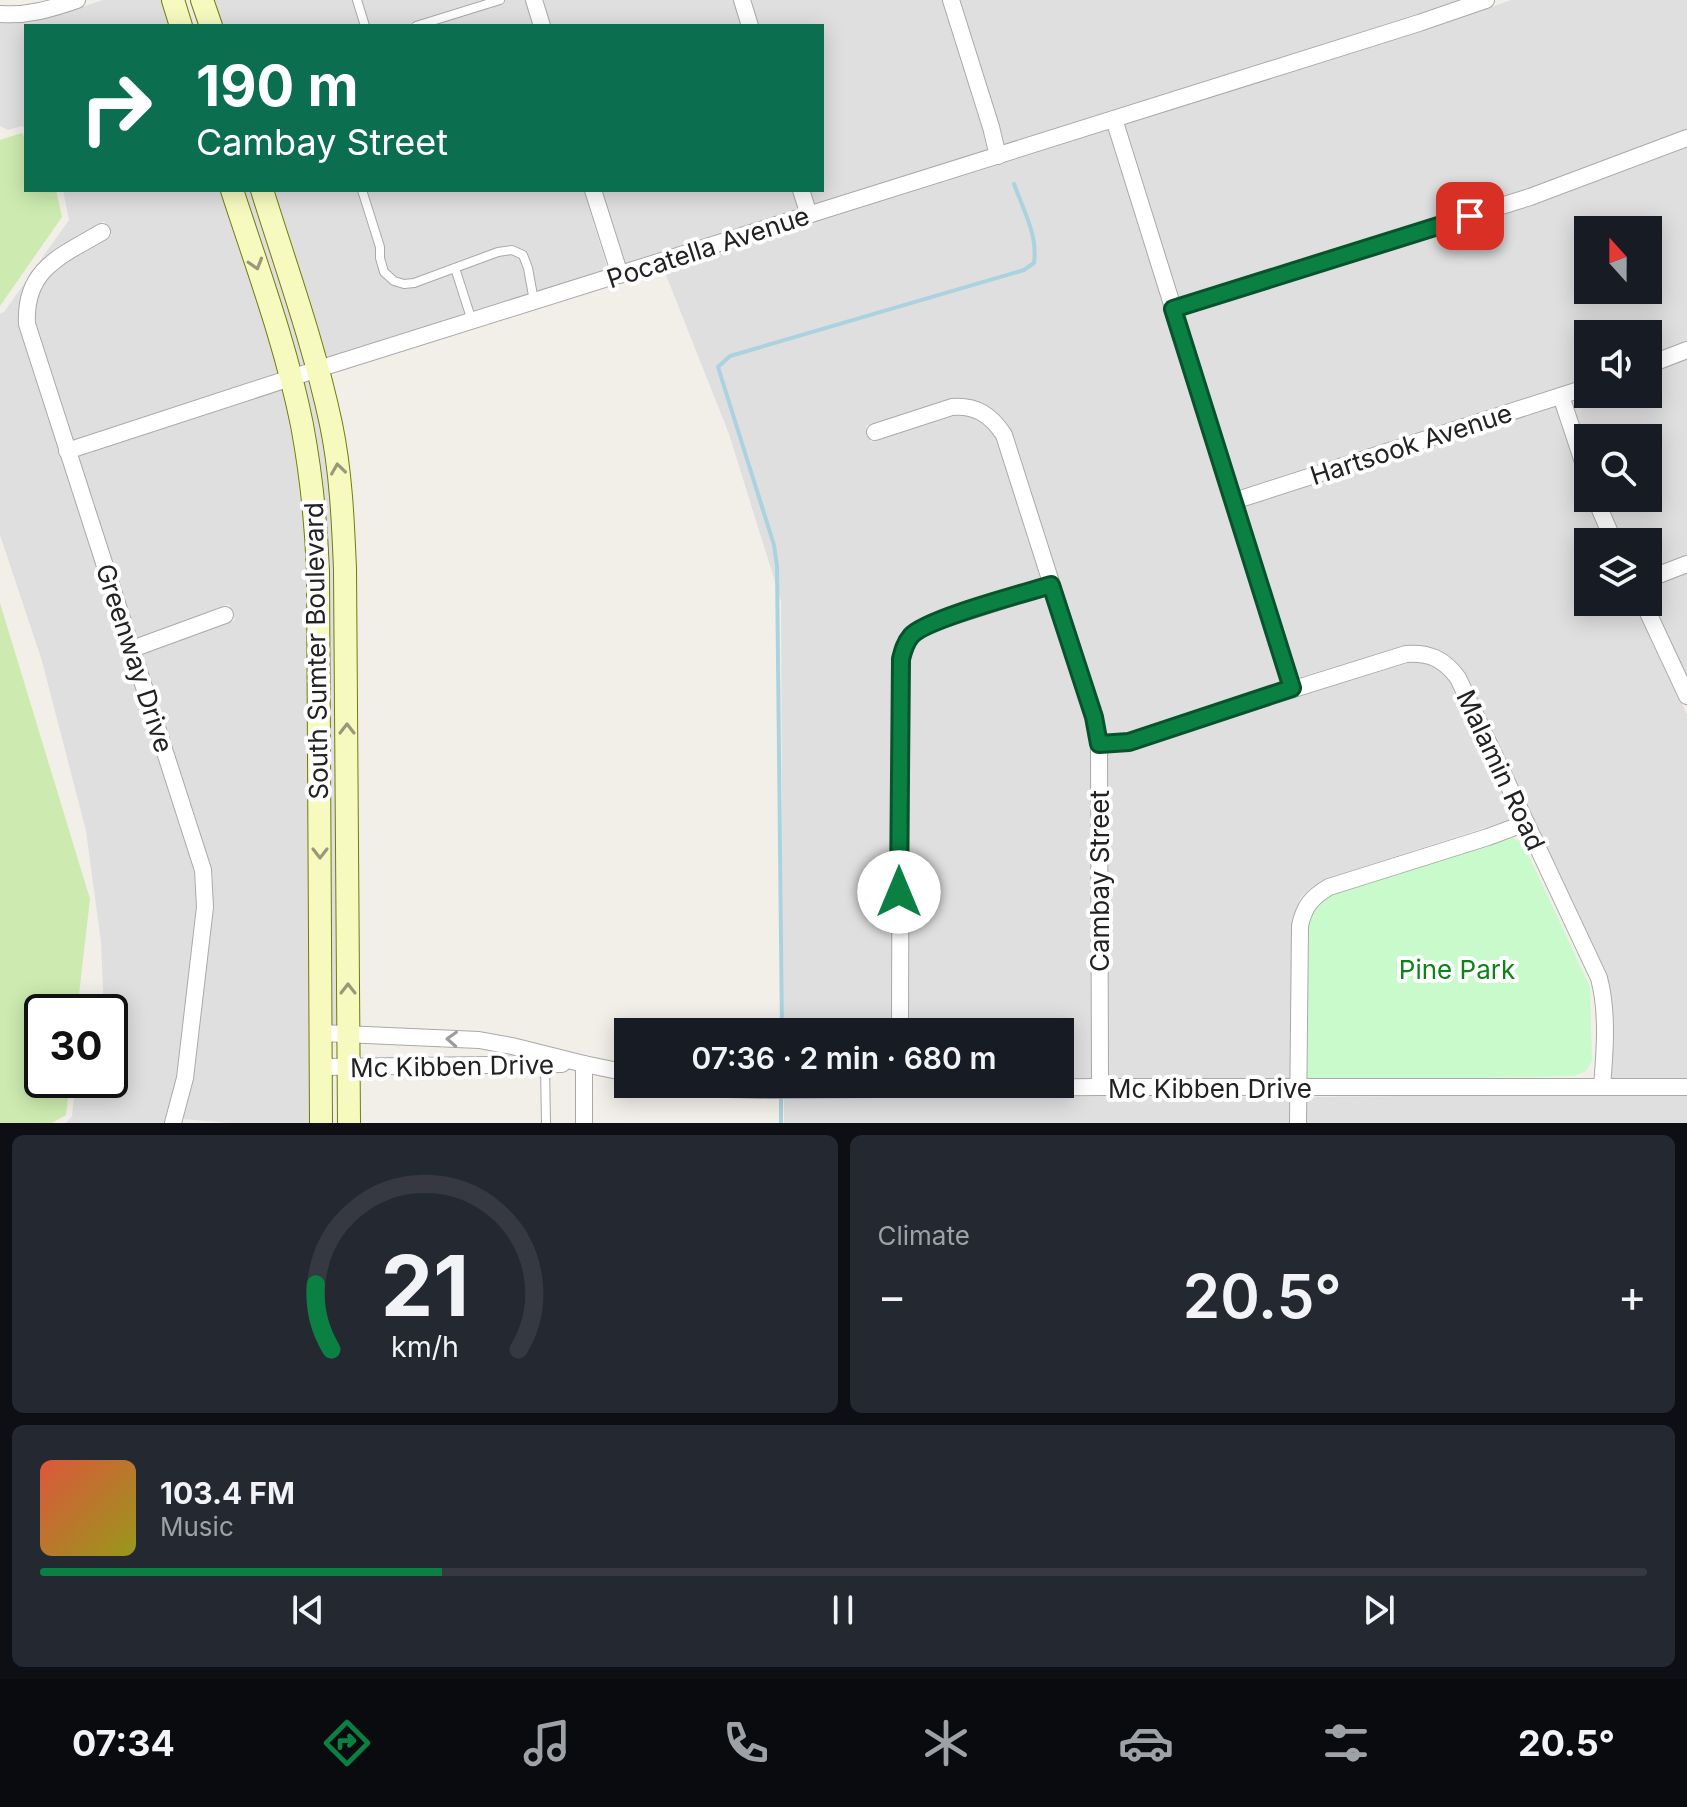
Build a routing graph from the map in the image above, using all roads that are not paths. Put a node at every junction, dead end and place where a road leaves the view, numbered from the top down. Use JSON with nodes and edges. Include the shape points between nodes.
{"nodes":[{"id":1,"x":77,"y":0,"type":"edge"},
{"id":2,"x":173,"y":0,"type":"edge"},
{"id":3,"x":202,"y":0,"type":"edge"},
{"id":4,"x":357,"y":0,"type":"edge"},
{"id":5,"x":500,"y":0,"type":"edge"},
{"id":6,"x":534,"y":0,"type":"edge"},
{"id":7,"x":742,"y":0,"type":"edge"},
{"id":8,"x":951,"y":0,"type":"edge"},
{"id":9,"x":1477,"y":2,"type":"edge"},
{"id":10,"x":0,"y":14,"type":"edge"},
{"id":11,"x":180,"y":24,"type":"edge"},
{"id":12,"x":210,"y":24,"type":"edge"},
{"id":13,"x":364,"y":24,"type":"edge"},
{"id":14,"x":422,"y":24,"type":"edge"},
{"id":15,"x":541,"y":24,"type":"edge"},
{"id":16,"x":749,"y":24,"type":"edge"},
{"id":17,"x":1114,"y":119,"type":"junction"},
{"id":18,"x":1687,"y":138,"type":"edge"},
{"id":19,"x":998,"y":156,"type":"junction"},
{"id":20,"x":233,"y":192,"type":"edge"},
{"id":21,"x":263,"y":192,"type":"edge"},
{"id":22,"x":363,"y":192,"type":"edge"},
{"id":23,"x":594,"y":192,"type":"edge"},
{"id":24,"x":802,"y":192,"type":"edge"},
{"id":25,"x":809,"y":215,"type":"junction"},
{"id":26,"x":102,"y":232,"type":"dead end"},
{"id":27,"x":455,"y":268,"type":"junction"},
{"id":28,"x":620,"y":275,"type":"junction"},
{"id":29,"x":534,"y":302,"type":"junction"},
{"id":30,"x":1173,"y":309,"type":"junction"},
{"id":31,"x":472,"y":321,"type":"junction"},
{"id":32,"x":1687,"y":350,"type":"edge"},
{"id":33,"x":1662,"y":360,"type":"edge"},
{"id":34,"x":318,"y":369,"type":"junction"},
{"id":35,"x":290,"y":377,"type":"junction"},
{"id":36,"x":1574,"y":392,"type":"edge"},
{"id":37,"x":1561,"y":396,"type":"junction"},
{"id":38,"x":875,"y":432,"type":"dead end"},
{"id":39,"x":1574,"y":435,"type":"edge"},
{"id":40,"x":67,"y":451,"type":"junction"},
{"id":41,"x":1234,"y":501,"type":"junction"},
{"id":42,"x":1687,"y":564,"type":"edge"},
{"id":43,"x":1662,"y":574,"type":"edge"},
{"id":44,"x":1051,"y":585,"type":"junction"},
{"id":45,"x":225,"y":615,"type":"dead end"},
{"id":46,"x":1650,"y":616,"type":"edge"},
{"id":47,"x":132,"y":649,"type":"junction"},
{"id":48,"x":1292,"y":688,"type":"junction"},
{"id":49,"x":1687,"y":696,"type":"edge"},
{"id":50,"x":1099,"y":744,"type":"junction"},
{"id":51,"x":1526,"y":823,"type":"junction"},
{"id":52,"x":900,"y":1018,"type":"edge"},
{"id":53,"x":321,"y":1033,"type":"junction"},
{"id":54,"x":349,"y":1033,"type":"junction"},
{"id":55,"x":584,"y":1064,"type":"junction"},
{"id":56,"x":545,"y":1065,"type":"junction"},
{"id":57,"x":321,"y":1067,"type":"junction"},
{"id":58,"x":349,"y":1067,"type":"junction"},
{"id":59,"x":614,"y":1070,"type":"edge"},
{"id":60,"x":1602,"y":1086,"type":"junction"},
{"id":61,"x":1074,"y":1087,"type":"edge"},
{"id":62,"x":1100,"y":1087,"type":"junction"},
{"id":63,"x":1687,"y":1087,"type":"edge"},
{"id":64,"x":1298,"y":1088,"type":"junction"},
{"id":65,"x":173,"y":1123,"type":"edge"},
{"id":66,"x":321,"y":1123,"type":"edge"},
{"id":67,"x":349,"y":1123,"type":"edge"},
{"id":68,"x":546,"y":1123,"type":"edge"},
{"id":69,"x":584,"y":1123,"type":"edge"},
{"id":70,"x":1298,"y":1123,"type":"edge"}],
"edges":[{"from":1,"to":10,"type":"street","via":[[27,14]]},
{"from":2,"to":11,"type":"main road"},
{"from":3,"to":12,"type":"main road"},
{"from":4,"to":13,"type":"lane"},
{"from":5,"to":14,"type":"lane"},
{"from":6,"to":15,"type":"street"},
{"from":7,"to":16,"type":"street"},
{"from":8,"to":19,"type":"street"},
{"from":9,"to":17,"type":"street","name":"Pocatella Avenue"},
{"from":17,"to":19,"type":"street","name":"Pocatella Avenue"},
{"from":17,"to":30,"type":"street"},
{"from":18,"to":30,"type":"street","via":[[1530,197]]},
{"from":19,"to":25,"type":"street","name":"Pocatella Avenue"},
{"from":20,"to":35,"type":"main road","name":"South Sumter Boulevard","one_way":true},
{"from":21,"to":34,"type":"main road","name":"South Sumter Boulevard"},
{"from":22,"to":27,"type":"lane","via":[[388,278],[414,283]]},
{"from":23,"to":28,"type":"street"},
{"from":24,"to":25,"type":"street"},
{"from":25,"to":28,"type":"street","name":"Pocatella Avenue"},
{"from":26,"to":40,"type":"street","name":"Greenway Drive","via":[[40,273],[26,309]]},
{"from":27,"to":29,"type":"lane","via":[[512,250],[523,255]]},
{"from":27,"to":31,"type":"lane"},
{"from":28,"to":29,"type":"street","name":"Pocatella Avenue"},
{"from":29,"to":31,"type":"street","name":"Pocatella Avenue"},
{"from":30,"to":41,"type":"street"},
{"from":31,"to":34,"type":"street","name":"Pocatella Avenue"},
{"from":32,"to":33,"type":"street"},
{"from":34,"to":35,"type":"street","name":"Pocatella Avenue"},
{"from":54,"to":34,"type":"main road","name":"South Sumter Boulevard","one_way":true,"via":[[343,516]]},
{"from":35,"to":40,"type":"street","name":"Pocatella Avenue"},
{"from":35,"to":53,"type":"main road","name":"South Sumter Boulevard","one_way":true,"via":[[316,522]]},
{"from":36,"to":37,"type":"street","name":"Hartsook Avenue"},
{"from":37,"to":39,"type":"street"},
{"from":37,"to":41,"type":"street","name":"Hartsook Avenue"},
{"from":38,"to":44,"type":"street","name":"Cambay Street","via":[[952,407],[985,413],[1004,435]]},
{"from":40,"to":47,"type":"street","name":"Greenway Drive"},
{"from":41,"to":48,"type":"street"},
{"from":42,"to":43,"type":"street"},
{"from":44,"to":50,"type":"street","name":"Cambay Street"},
{"from":44,"to":52,"type":"street","via":[[929,624],[904,647]]},
{"from":45,"to":47,"type":"street"},
{"from":46,"to":49,"type":"street"},
{"from":47,"to":65,"type":"street","name":"Greenway Drive","via":[[205,880],[185,1078]]},
{"from":48,"to":50,"type":"street","name":"Malamin Road","via":[[1129,742]]},
{"from":48,"to":51,"type":"street","name":"Malamin Road","via":[[1406,654],[1440,660],[1458,678]]},
{"from":50,"to":62,"type":"street","name":"Cambay Street"},
{"from":51,"to":60,"type":"street","name":"Malamin Road","via":[[1599,978],[1604,1001]]},
{"from":51,"to":64,"type":"street","via":[[1329,887],[1308,902],[1300,926]]},
{"from":53,"to":54,"type":"street","name":"Mc Kibben Drive"},
{"from":53,"to":57,"type":"main road","name":"South Sumter Boulevard"},
{"from":55,"to":54,"type":"street","name":"Mc Kibben Drive","one_way":true,"via":[[479,1040]]},
{"from":54,"to":58,"type":"main road","name":"South Sumter Boulevard"},
{"from":55,"to":56,"type":"street","name":"Mc Kibben Drive"},
{"from":55,"to":59,"type":"street","name":"Mc Kibben Drive"},
{"from":55,"to":69,"type":"street"},
{"from":56,"to":58,"type":"street","name":"Mc Kibben Drive"},
{"from":56,"to":68,"type":"lane"},
{"from":57,"to":58,"type":"street","name":"Mc Kibben Drive"},
{"from":57,"to":66,"type":"main road","name":"South Sumter Boulevard"},
{"from":58,"to":67,"type":"main road","name":"South Sumter Boulevard"},
{"from":60,"to":63,"type":"street","name":"Mc Kibben Drive"},
{"from":60,"to":64,"type":"street","name":"Mc Kibben Drive"},
{"from":61,"to":62,"type":"street","name":"Mc Kibben Drive"},
{"from":62,"to":64,"type":"street","name":"Mc Kibben Drive"},
{"from":64,"to":70,"type":"street"}]}
